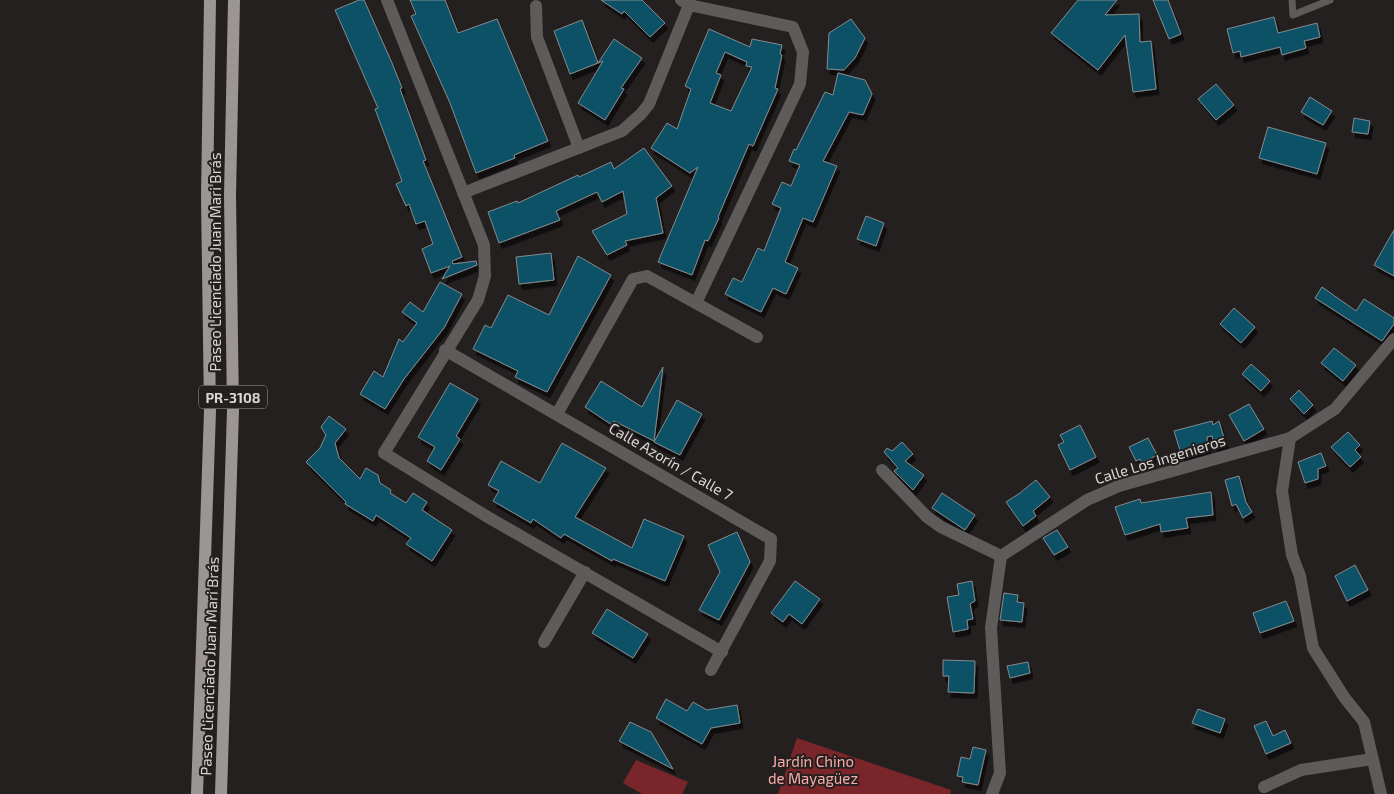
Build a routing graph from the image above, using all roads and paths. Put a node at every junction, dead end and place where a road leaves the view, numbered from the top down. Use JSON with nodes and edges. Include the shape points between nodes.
{"nodes":[{"id":1,"x":210,"y":0,"type":"edge"},
{"id":2,"x":234,"y":0,"type":"edge"},
{"id":3,"x":387,"y":0,"type":"edge"},
{"id":4,"x":1292,"y":0,"type":"edge"},
{"id":5,"x":1330,"y":0,"type":"edge"},
{"id":6,"x":685,"y":2,"type":"edge"},
{"id":7,"x":536,"y":6,"type":"dead end"},
{"id":8,"x":579,"y":148,"type":"junction"},
{"id":9,"x":463,"y":193,"type":"junction"},
{"id":10,"x":696,"y":303,"type":"junction"},
{"id":11,"x":757,"y":337,"type":"dead end"},
{"id":12,"x":1394,"y":340,"type":"edge"},
{"id":13,"x":445,"y":350,"type":"junction"},
{"id":14,"x":557,"y":414,"type":"junction"},
{"id":15,"x":1290,"y":438,"type":"junction"},
{"id":16,"x":882,"y":470,"type":"dead end"},
{"id":17,"x":1001,"y":556,"type":"junction"},
{"id":18,"x":585,"y":572,"type":"junction"},
{"id":19,"x":544,"y":642,"type":"dead end"},
{"id":20,"x":722,"y":652,"type":"junction"},
{"id":21,"x":711,"y":670,"type":"dead end"},
{"id":22,"x":1372,"y":759,"type":"junction"},
{"id":23,"x":1264,"y":787,"type":"dead end"},
{"id":24,"x":197,"y":794,"type":"edge"},
{"id":25,"x":221,"y":794,"type":"edge"},
{"id":26,"x":992,"y":794,"type":"edge"},
{"id":27,"x":1381,"y":794,"type":"edge"}],
"edges":[{"from":1,"to":24,"type":"main road","name":"Paseo Licenciado Juan Mari Brás","number":"PR-3108","via":[[207,197],[209,420]]},
{"from":2,"to":25,"type":"main road","name":"Paseo Licenciado Juan Mari Brás","number":"PR-3108","via":[[230,196],[233,410]]},
{"from":3,"to":9,"type":"street"},
{"from":4,"to":5,"type":"lane","via":[[1293,15]]},
{"from":6,"to":8,"type":"street","via":[[649,104],[622,131]]},
{"from":6,"to":10,"type":"street","via":[[793,26],[803,52],[800,84]]},
{"from":7,"to":8,"type":"street","via":[[537,37]]},
{"from":8,"to":9,"type":"street"},
{"from":9,"to":13,"type":"street","via":[[484,245],[485,276],[478,300]]},
{"from":10,"to":11,"type":"street"},
{"from":10,"to":14,"type":"street","via":[[647,276],[633,279]]},
{"from":12,"to":15,"type":"street","name":"Calle Los Ingenieros","via":[[1335,409]]},
{"from":13,"to":14,"type":"street","name":"Calle Azorín / Calle 7"},
{"from":13,"to":18,"type":"street","via":[[384,453]]},
{"from":14,"to":20,"type":"street","name":"Calle Azorín / Calle 7","via":[[770,539],[770,561]]},
{"from":15,"to":17,"type":"street","name":"Calle Los Ingenieros","via":[[1119,486],[1087,500]]},
{"from":15,"to":22,"type":"street","via":[[1282,491],[1292,555],[1300,576],[1313,648],[1364,722]]},
{"from":16,"to":17,"type":"street","via":[[940,528]]},
{"from":17,"to":26,"type":"street","via":[[991,628],[1000,773]]},
{"from":18,"to":19,"type":"street"},
{"from":18,"to":20,"type":"street"},
{"from":20,"to":21,"type":"street","name":"Calle Azorín / Calle 7"},
{"from":22,"to":23,"type":"street","via":[[1301,770]]},
{"from":22,"to":27,"type":"street"}]}
